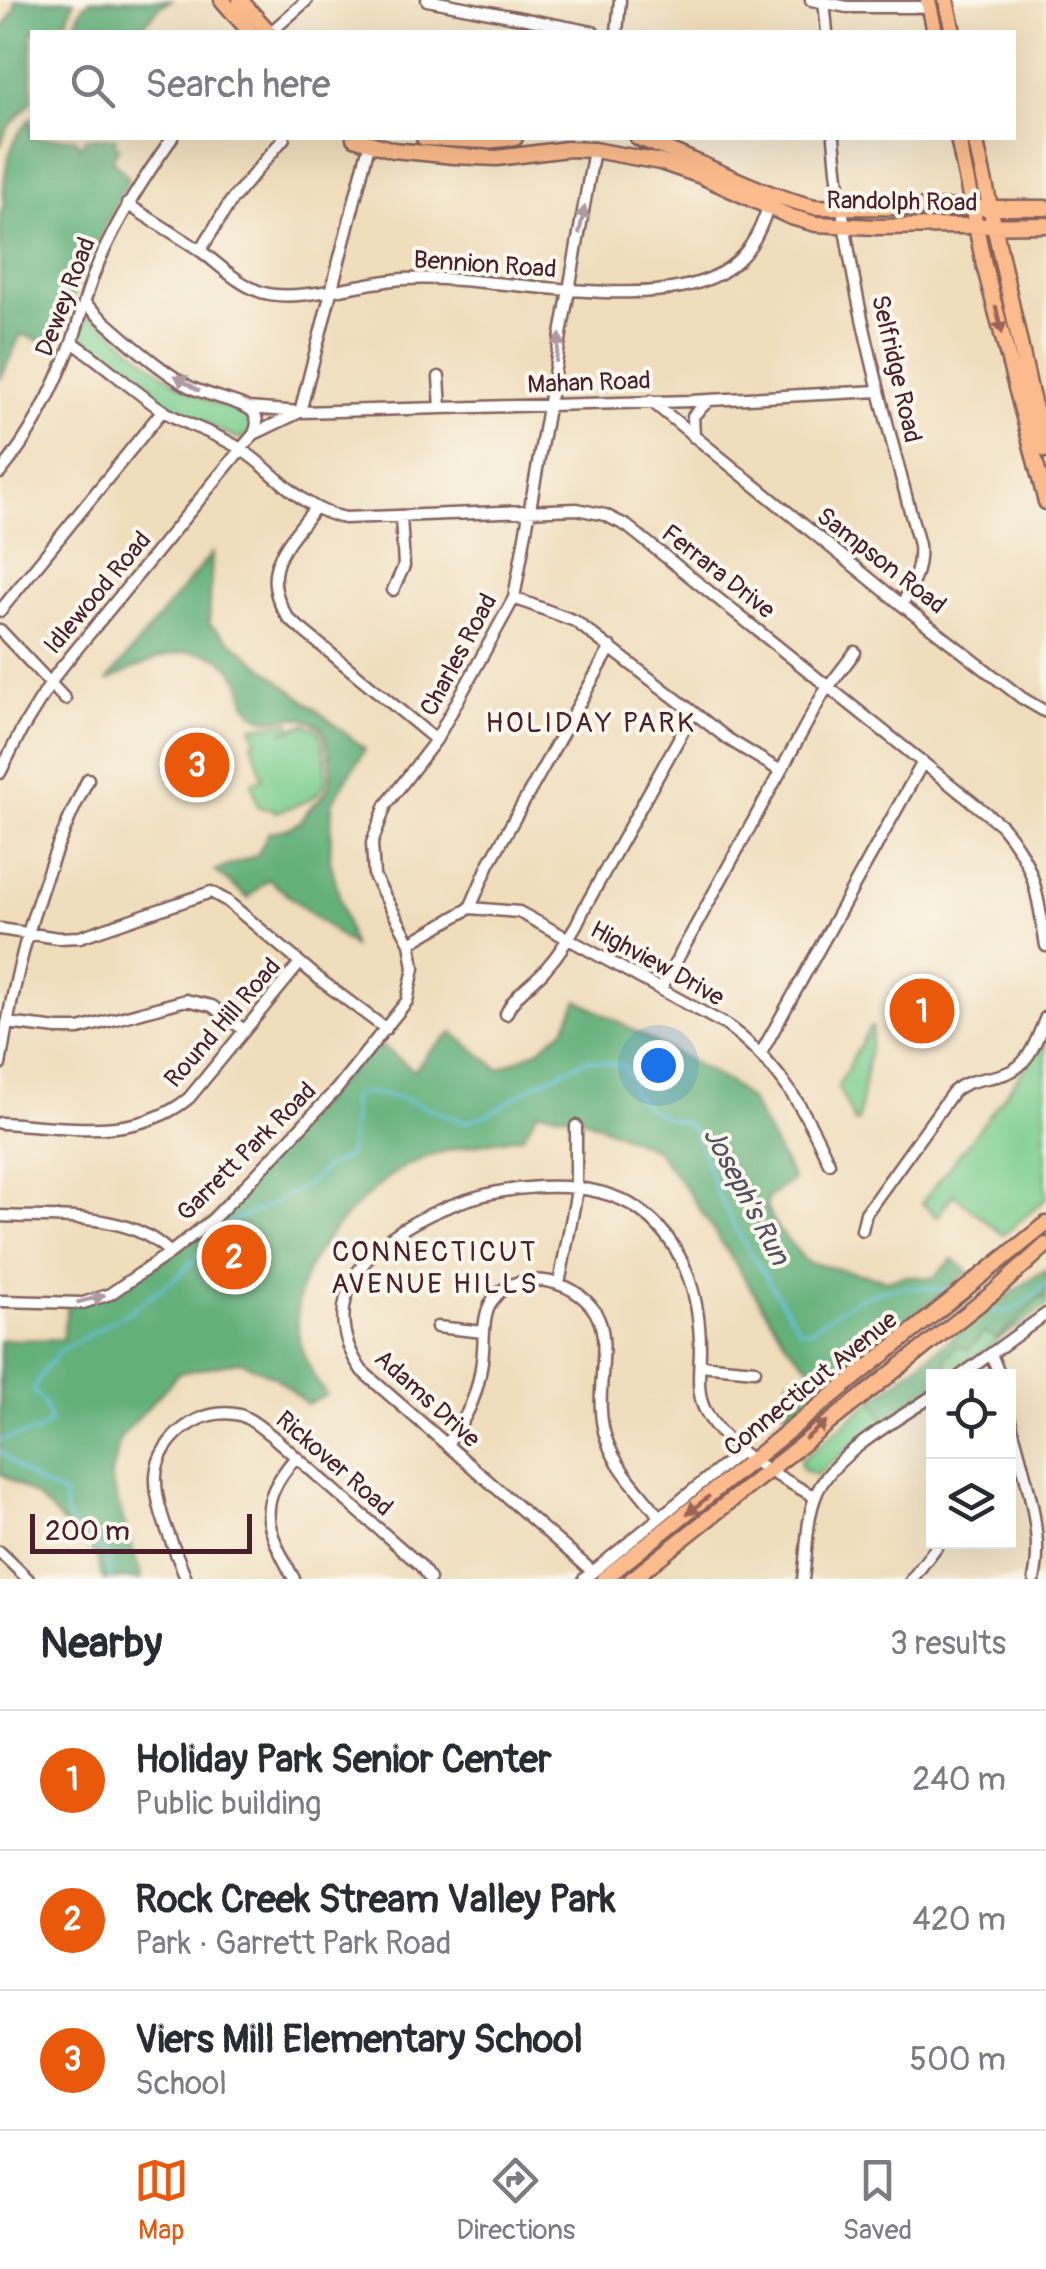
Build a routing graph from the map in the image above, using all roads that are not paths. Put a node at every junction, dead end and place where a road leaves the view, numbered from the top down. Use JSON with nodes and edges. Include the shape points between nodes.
{"nodes":[{"id":1,"x":222,"y":0,"type":"edge"},
{"id":2,"x":240,"y":0,"type":"edge"},
{"id":3,"x":306,"y":0,"type":"edge"},
{"id":4,"x":428,"y":0,"type":"edge"},
{"id":5,"x":620,"y":0,"type":"edge"},
{"id":6,"x":811,"y":0,"type":"edge"},
{"id":7,"x":946,"y":0,"type":"edge"},
{"id":8,"x":824,"y":2,"type":"edge"},
{"id":9,"x":908,"y":4,"type":"edge"},
{"id":10,"x":929,"y":4,"type":"edge"},
{"id":11,"x":248,"y":30,"type":"edge"},
{"id":12,"x":268,"y":30,"type":"edge"},
{"id":13,"x":272,"y":30,"type":"edge"},
{"id":14,"x":583,"y":30,"type":"edge"},
{"id":15,"x":617,"y":30,"type":"edge"},
{"id":16,"x":827,"y":30,"type":"edge"},
{"id":17,"x":935,"y":30,"type":"edge"},
{"id":18,"x":953,"y":30,"type":"edge"},
{"id":19,"x":171,"y":140,"type":"edge"},
{"id":20,"x":282,"y":140,"type":"edge"},
{"id":21,"x":358,"y":140,"type":"edge"},
{"id":22,"x":465,"y":140,"type":"edge"},
{"id":23,"x":495,"y":140,"type":"edge"},
{"id":24,"x":644,"y":140,"type":"edge"},
{"id":25,"x":834,"y":140,"type":"edge"},
{"id":26,"x":958,"y":140,"type":"edge"},
{"id":27,"x":975,"y":140,"type":"edge"},
{"id":28,"x":369,"y":145,"type":"junction"},
{"id":29,"x":594,"y":150,"type":"junction"},
{"id":30,"x":127,"y":204,"type":"junction"},
{"id":31,"x":841,"y":207,"type":"junction"},
{"id":32,"x":972,"y":207,"type":"junction"},
{"id":33,"x":990,"y":207,"type":"junction"},
{"id":34,"x":768,"y":208,"type":"junction"},
{"id":35,"x":1046,"y":208,"type":"edge"},
{"id":36,"x":1046,"y":225,"type":"edge"},
{"id":37,"x":843,"y":226,"type":"junction"},
{"id":38,"x":976,"y":226,"type":"junction"},
{"id":39,"x":994,"y":226,"type":"junction"},
{"id":40,"x":200,"y":250,"type":"junction"},
{"id":41,"x":330,"y":289,"type":"junction"},
{"id":42,"x":567,"y":290,"type":"junction"},
{"id":43,"x":84,"y":303,"type":"junction"},
{"id":44,"x":72,"y":342,"type":"junction"},
{"id":45,"x":439,"y":377,"type":"dead end"},
{"id":46,"x":879,"y":391,"type":"junction"},
{"id":47,"x":709,"y":400,"type":"junction"},
{"id":48,"x":651,"y":401,"type":"junction"},
{"id":49,"x":548,"y":405,"type":"junction"},
{"id":50,"x":248,"y":408,"type":"junction"},
{"id":51,"x":441,"y":408,"type":"junction"},
{"id":52,"x":163,"y":410,"type":"junction"},
{"id":53,"x":300,"y":412,"type":"junction"},
{"id":54,"x":254,"y":434,"type":"junction"},
{"id":55,"x":694,"y":438,"type":"junction"},
{"id":56,"x":242,"y":449,"type":"junction"},
{"id":57,"x":1046,"y":450,"type":"edge"},
{"id":58,"x":0,"y":473,"type":"edge"},
{"id":59,"x":1046,"y":502,"type":"edge"},
{"id":60,"x":315,"y":508,"type":"junction"},
{"id":61,"x":529,"y":511,"type":"junction"},
{"id":62,"x":400,"y":516,"type":"junction"},
{"id":63,"x":393,"y":590,"type":"dead end"},
{"id":64,"x":514,"y":598,"type":"junction"},
{"id":65,"x":902,"y":604,"type":"junction"},
{"id":66,"x":0,"y":611,"type":"edge"},
{"id":67,"x":0,"y":630,"type":"edge"},
{"id":68,"x":611,"y":647,"type":"junction"},
{"id":69,"x":855,"y":652,"type":"dead end"},
{"id":70,"x":49,"y":685,"type":"junction"},
{"id":71,"x":828,"y":685,"type":"junction"},
{"id":72,"x":65,"y":699,"type":"dead end"},
{"id":73,"x":1046,"y":712,"type":"edge"},
{"id":74,"x":693,"y":713,"type":"junction"},
{"id":75,"x":436,"y":740,"type":"junction"},
{"id":76,"x":923,"y":762,"type":"junction"},
{"id":77,"x":780,"y":770,"type":"junction"},
{"id":78,"x":0,"y":773,"type":"edge"},
{"id":79,"x":88,"y":779,"type":"dead end"},
{"id":80,"x":1041,"y":886,"type":"edge"},
{"id":81,"x":470,"y":908,"type":"junction"},
{"id":82,"x":0,"y":929,"type":"edge"},
{"id":83,"x":26,"y":932,"type":"junction"},
{"id":84,"x":570,"y":939,"type":"junction"},
{"id":85,"x":410,"y":943,"type":"junction"},
{"id":86,"x":1046,"y":946,"type":"edge"},
{"id":87,"x":300,"y":964,"type":"junction"},
{"id":88,"x":661,"y":989,"type":"junction"},
{"id":89,"x":506,"y":1014,"type":"dead end"},
{"id":90,"x":1046,"y":1017,"type":"edge"},
{"id":91,"x":7,"y":1023,"type":"junction"},
{"id":92,"x":386,"y":1029,"type":"junction"},
{"id":93,"x":244,"y":1030,"type":"junction"},
{"id":94,"x":761,"y":1054,"type":"junction"},
{"id":95,"x":0,"y":1065,"type":"edge"},
{"id":96,"x":0,"y":1123,"type":"edge"},
{"id":97,"x":576,"y":1126,"type":"dead end"},
{"id":98,"x":829,"y":1163,"type":"dead end"},
{"id":99,"x":576,"y":1186,"type":"junction"},
{"id":100,"x":1046,"y":1210,"type":"edge"},
{"id":101,"x":0,"y":1216,"type":"edge"},
{"id":102,"x":1046,"y":1224,"type":"edge"},
{"id":103,"x":862,"y":1230,"type":"dead end"},
{"id":104,"x":1046,"y":1246,"type":"edge"},
{"id":105,"x":170,"y":1253,"type":"junction"},
{"id":106,"x":559,"y":1284,"type":"junction"},
{"id":107,"x":966,"y":1288,"type":"junction"},
{"id":108,"x":0,"y":1301,"type":"edge"},
{"id":109,"x":1046,"y":1314,"type":"edge"},
{"id":110,"x":437,"y":1327,"type":"dead end"},
{"id":111,"x":484,"y":1332,"type":"junction"},
{"id":112,"x":992,"y":1354,"type":"junction"},
{"id":113,"x":700,"y":1365,"type":"junction"},
{"id":114,"x":970,"y":1369,"type":"edge"},
{"id":115,"x":997,"y":1369,"type":"edge"},
{"id":116,"x":755,"y":1370,"type":"dead end"},
{"id":117,"x":926,"y":1401,"type":"edge"},
{"id":118,"x":448,"y":1444,"type":"junction"},
{"id":119,"x":740,"y":1452,"type":"junction"},
{"id":120,"x":296,"y":1457,"type":"junction"},
{"id":121,"x":755,"y":1459,"type":"junction"},
{"id":122,"x":1016,"y":1468,"type":"edge"},
{"id":123,"x":768,"y":1470,"type":"junction"},
{"id":124,"x":814,"y":1498,"type":"junction"},
{"id":125,"x":658,"y":1516,"type":"junction"},
{"id":126,"x":935,"y":1549,"type":"edge"},
{"id":127,"x":0,"y":1552,"type":"edge"},
{"id":128,"x":594,"y":1577,"type":"edge"},
{"id":129,"x":28,"y":1579,"type":"edge"},
{"id":130,"x":186,"y":1579,"type":"edge"},
{"id":131,"x":294,"y":1579,"type":"edge"},
{"id":132,"x":430,"y":1579,"type":"edge"},
{"id":133,"x":632,"y":1579,"type":"edge"},
{"id":134,"x":803,"y":1579,"type":"edge"},
{"id":135,"x":912,"y":1579,"type":"edge"},
{"id":136,"x":1034,"y":1579,"type":"edge"}],
"edges":[{"from":1,"to":11,"type":"main road"},
{"from":2,"to":12,"type":"main road"},
{"from":3,"to":13,"type":"street"},
{"from":4,"to":14,"type":"street"},
{"from":5,"to":15,"type":"street"},
{"from":6,"to":8,"type":"street"},
{"from":7,"to":18,"type":"main road"},
{"from":8,"to":9,"type":"street"},
{"from":8,"to":16,"type":"street"},
{"from":9,"to":10,"type":"street"},
{"from":10,"to":17,"type":"main road"},
{"from":19,"to":30,"type":"street","name":"Dewey Road"},
{"from":20,"to":40,"type":"street"},
{"from":21,"to":28,"type":"main road","name":"Randolph Road"},
{"from":22,"to":23,"type":"main road"},
{"from":24,"to":31,"type":"main road","name":"Randolph Road","via":[[788,201]]},
{"from":25,"to":31,"type":"street","name":"Selfridge Road"},
{"from":26,"to":32,"type":"main road"},
{"from":27,"to":33,"type":"main road"},
{"from":28,"to":29,"type":"main road","name":"Randolph Road","via":[[496,158]]},
{"from":28,"to":41,"type":"street"},
{"from":29,"to":34,"type":"main road","name":"Randolph Road","via":[[660,162]]},
{"from":42,"to":29,"type":"street","name":"Charles Road","one_way":true},
{"from":30,"to":40,"type":"street","name":"Bennion Road"},
{"from":30,"to":43,"type":"street","name":"Dewey Road"},
{"from":31,"to":32,"type":"main road","name":"Randolph Road"},
{"from":31,"to":37,"type":"street","name":"Selfridge Road"},
{"from":32,"to":33,"type":"main road","name":"Randolph Road"},
{"from":32,"to":38,"type":"main road"},
{"from":33,"to":35,"type":"main road","name":"Randolph Road"},
{"from":33,"to":39,"type":"main road"},
{"from":34,"to":37,"type":"main road","name":"Randolph Road"},
{"from":34,"to":42,"type":"street","name":"Bennion Road","via":[[752,245],[706,281],[675,289]]},
{"from":36,"to":39,"type":"main road","name":"Randolph Road"},
{"from":37,"to":38,"type":"main road","name":"Randolph Road"},
{"from":37,"to":46,"type":"street","name":"Selfridge Road"},
{"from":38,"to":39,"type":"main road","name":"Randolph Road"},
{"from":38,"to":59,"type":"main road","one_way":true},
{"from":39,"to":57,"type":"main road"},
{"from":40,"to":41,"type":"street","name":"Bennion Road","via":[[260,292]]},
{"from":41,"to":42,"type":"street","name":"Bennion Road","via":[[442,278]]},
{"from":41,"to":53,"type":"street"},
{"from":49,"to":42,"type":"street","name":"Charles Road","one_way":true},
{"from":43,"to":44,"type":"street","name":"Dewey Road"},
{"from":50,"to":43,"type":"street","name":"Mahan Road","one_way":true,"via":[[188,386]]},
{"from":44,"to":52,"type":"street"},
{"from":44,"to":58,"type":"street","name":"Dewey Road","via":[[30,433]]},
{"from":45,"to":51,"type":"street"},
{"from":46,"to":47,"type":"street","name":"Mahan Road"},
{"from":46,"to":65,"type":"street","name":"Selfridge Road","via":[[919,545],[916,580]]},
{"from":47,"to":48,"type":"street","name":"Mahan Road"},
{"from":47,"to":55,"type":"street","via":[[693,416]]},
{"from":48,"to":49,"type":"street","name":"Mahan Road"},
{"from":48,"to":55,"type":"street","name":"Sampson Road"},
{"from":49,"to":51,"type":"street","name":"Mahan Road"},
{"from":49,"to":61,"type":"street","name":"Charles Road"},
{"from":50,"to":53,"type":"street","name":"Mahan Road"},
{"from":50,"to":54,"type":"street","via":[[256,415]]},
{"from":51,"to":53,"type":"street","name":"Mahan Road"},
{"from":52,"to":56,"type":"street"},
{"from":52,"to":66,"type":"street"},
{"from":53,"to":54,"type":"street","name":"Mahan Road"},
{"from":54,"to":56,"type":"street","name":"Mahan Road"},
{"from":55,"to":65,"type":"street","name":"Sampson Road"},
{"from":56,"to":60,"type":"street","name":"Ferrara Drive"},
{"from":56,"to":70,"type":"street","name":"Idlewood Road"},
{"from":60,"to":62,"type":"street","name":"Ferrara Drive","via":[[345,518]]},
{"from":60,"to":75,"type":"street","via":[[280,554],[273,587],[278,603]]},
{"from":61,"to":62,"type":"street","name":"Ferrara Drive"},
{"from":61,"to":64,"type":"street","name":"Charles Road"},
{"from":61,"to":71,"type":"street","name":"Ferrara Drive","via":[[578,509],[627,526]]},
{"from":62,"to":63,"type":"street","via":[[404,566]]},
{"from":64,"to":68,"type":"street","via":[[576,621]]},
{"from":64,"to":75,"type":"street","name":"Charles Road"},
{"from":65,"to":73,"type":"street","name":"Sampson Road"},
{"from":67,"to":70,"type":"street"},
{"from":68,"to":74,"type":"street"},
{"from":68,"to":81,"type":"street"},
{"from":69,"to":71,"type":"street"},
{"from":70,"to":72,"type":"street"},
{"from":70,"to":78,"type":"street","name":"Idlewood Road"},
{"from":71,"to":76,"type":"street","name":"Ferrara Drive"},
{"from":71,"to":77,"type":"street"},
{"from":74,"to":77,"type":"street"},
{"from":74,"to":84,"type":"street"},
{"from":75,"to":85,"type":"street","name":"Charles Road","via":[[386,805],[372,843],[374,876]]},
{"from":76,"to":80,"type":"street","name":"Ferrara Drive","via":[[1001,825]]},
{"from":76,"to":94,"type":"street"},
{"from":77,"to":88,"type":"street"},
{"from":79,"to":83,"type":"street"},
{"from":80,"to":86,"type":"street","name":"Ferrara Drive"},
{"from":81,"to":84,"type":"street","name":"Highview Drive","via":[[519,912]]},
{"from":81,"to":85,"type":"street"},
{"from":82,"to":83,"type":"street"},
{"from":83,"to":87,"type":"street","via":[[80,937],[211,892]]},
{"from":83,"to":91,"type":"street"},
{"from":84,"to":88,"type":"street","name":"Highview Drive"},
{"from":84,"to":89,"type":"street"},
{"from":85,"to":92,"type":"street","name":"Charles Road","via":[[411,988]]},
{"from":87,"to":92,"type":"street"},
{"from":87,"to":93,"type":"street","name":"Round Hill Road"},
{"from":88,"to":94,"type":"street","name":"Highview Drive","via":[[726,1024]]},
{"from":90,"to":103,"type":"street","via":[[1019,1066],[953,1092],[866,1213]]},
{"from":91,"to":93,"type":"street","via":[[79,1029],[186,1000],[212,1006]]},
{"from":91,"to":95,"type":"street"},
{"from":92,"to":105,"type":"street","name":"Garrett Park Road","via":[[257,1174]]},
{"from":93,"to":96,"type":"street","name":"Round Hill Road","via":[[189,1098],[146,1122],[125,1128]]},
{"from":94,"to":98,"type":"street","name":"Highview Drive","via":[[794,1093]]},
{"from":97,"to":99,"type":"street"},
{"from":99,"to":106,"type":"street"},
{"from":99,"to":113,"type":"street","name":"Adams Drive","via":[[637,1208],[673,1242],[697,1304]]},
{"from":99,"to":118,"type":"street","name":"Adams Drive","via":[[507,1188],[447,1207],[388,1242],[349,1284],[341,1314],[351,1355]]},
{"from":100,"to":107,"type":"main road"},
{"from":101,"to":105,"type":"street","name":"Garrett Park Road","via":[[132,1226]]},
{"from":102,"to":107,"type":"main road","name":"Connecticut Avenue"},
{"from":123,"to":104,"type":"main road","name":"Connecticut Avenue","one_way":true},
{"from":108,"to":105,"type":"street","one_way":true,"via":[[83,1303],[110,1294]]},
{"from":106,"to":111,"type":"street","via":[[508,1285],[489,1305]]},
{"from":106,"to":125,"type":"street","via":[[591,1305],[600,1320],[605,1438]]},
{"from":107,"to":121,"type":"main road","name":"Connecticut Avenue"},
{"from":109,"to":112,"type":"street"},
{"from":110,"to":111,"type":"street"},
{"from":111,"to":118,"type":"street","via":[[475,1398]]},
{"from":112,"to":114,"type":"street"},
{"from":112,"to":115,"type":"street"},
{"from":113,"to":116,"type":"street"},
{"from":113,"to":119,"type":"street","name":"Adams Drive","via":[[704,1408]]},
{"from":117,"to":124,"type":"street","via":[[848,1456]]},
{"from":118,"to":128,"type":"street","name":"Adams Drive"},
{"from":119,"to":121,"type":"street","name":"Adams Drive"},
{"from":119,"to":125,"type":"street"},
{"from":120,"to":130,"type":"street","name":"Rickover Road","via":[[234,1414],[200,1418],[179,1432],[164,1449],[156,1488]]},
{"from":120,"to":131,"type":"street","via":[[277,1479],[266,1515]]},
{"from":120,"to":132,"type":"street","name":"Rickover Road"},
{"from":121,"to":123,"type":"street","name":"Adams Drive"},
{"from":121,"to":128,"type":"main road","name":"Connecticut Avenue","one_way":true},
{"from":122,"to":136,"type":"street","via":[[1038,1545]]},
{"from":123,"to":124,"type":"street","name":"Adams Drive"},
{"from":123,"to":133,"type":"main road","name":"Connecticut Avenue"},
{"from":124,"to":134,"type":"street"},
{"from":125,"to":128,"type":"street"},
{"from":126,"to":135,"type":"street"},
{"from":127,"to":129,"type":"street"}]}
